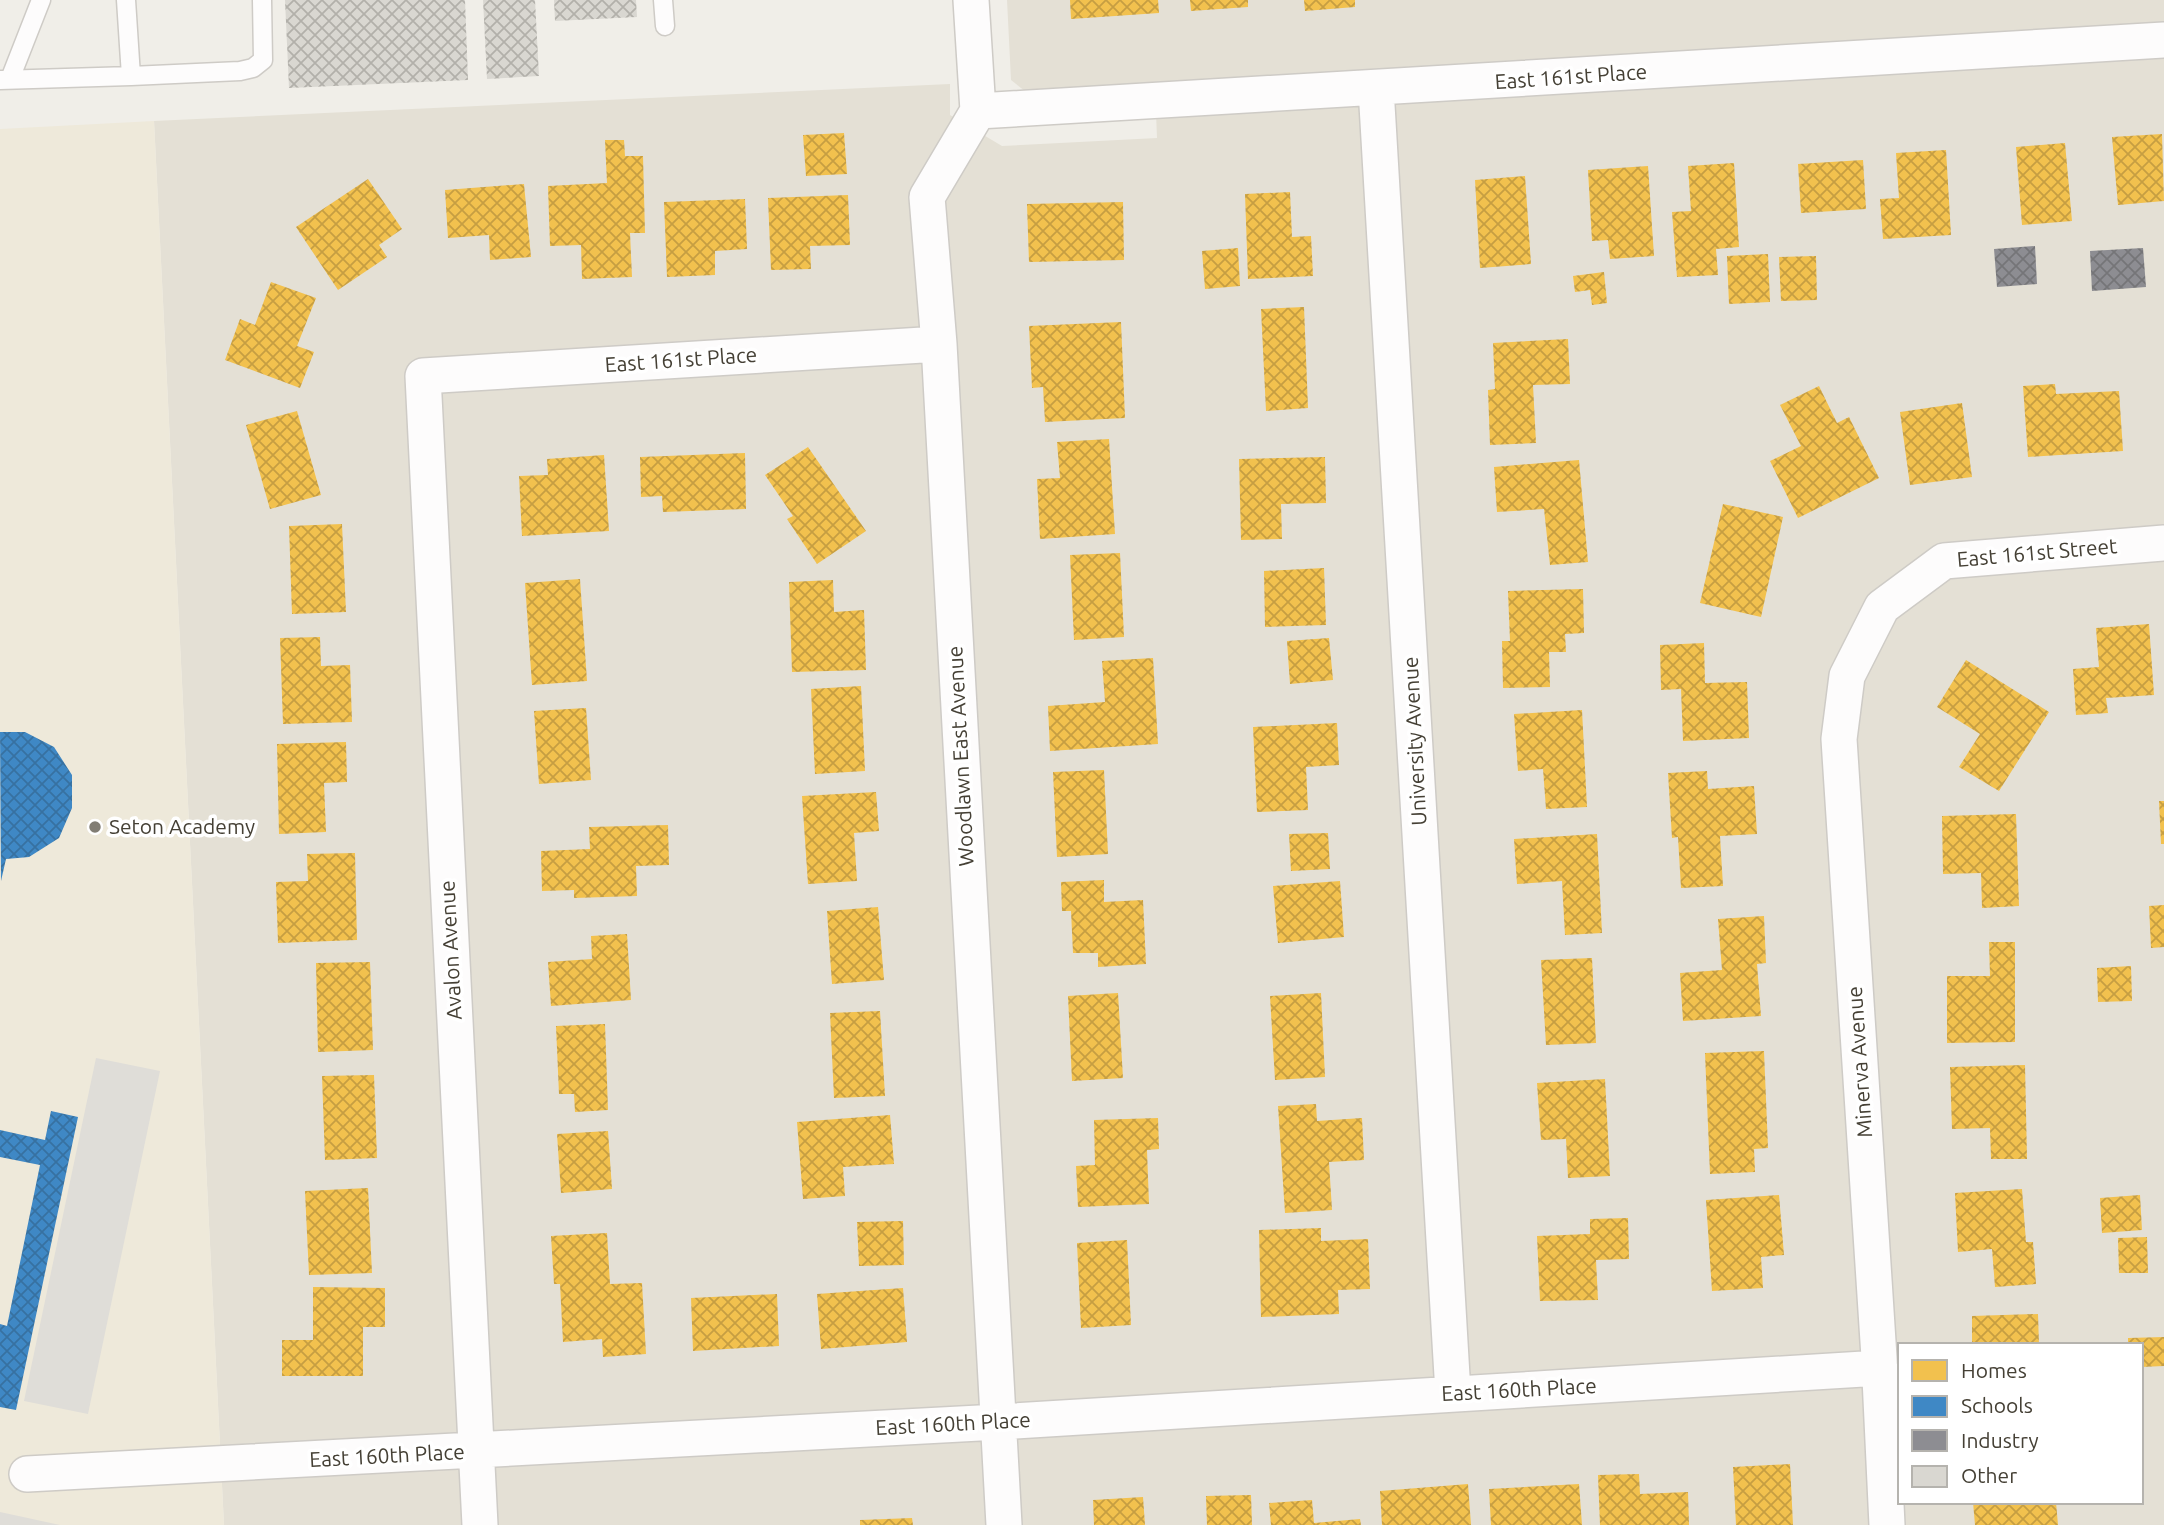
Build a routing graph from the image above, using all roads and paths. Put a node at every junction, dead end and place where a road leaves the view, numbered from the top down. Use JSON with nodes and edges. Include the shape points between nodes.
{"nodes":[{"id":1,"x":41,"y":0,"type":"edge"},
{"id":2,"x":126,"y":0,"type":"edge"},
{"id":3,"x":262,"y":0,"type":"edge"},
{"id":4,"x":663,"y":0,"type":"edge"},
{"id":5,"x":971,"y":0,"type":"edge"},
{"id":6,"x":665,"y":26,"type":"dead end"},
{"id":7,"x":2164,"y":40,"type":"edge"},
{"id":8,"x":131,"y":76,"type":"junction"},
{"id":9,"x":5,"y":79,"type":"edge"},
{"id":10,"x":1376,"y":89,"type":"junction"},
{"id":11,"x":978,"y":111,"type":"junction"},
{"id":12,"x":939,"y":344,"type":"junction"},
{"id":13,"x":424,"y":376,"type":"joint"},
{"id":14,"x":2164,"y":543,"type":"edge"},
{"id":15,"x":1882,"y":607,"type":"joint"},
{"id":16,"x":1880,"y":1368,"type":"junction"},
{"id":17,"x":1453,"y":1393,"type":"junction"},
{"id":18,"x":998,"y":1422,"type":"junction"},
{"id":19,"x":476,"y":1451,"type":"junction"},
{"id":20,"x":27,"y":1474,"type":"dead end"},
{"id":21,"x":480,"y":1525,"type":"edge"},
{"id":22,"x":1004,"y":1525,"type":"edge"},
{"id":23,"x":1887,"y":1525,"type":"edge"}],
"edges":[{"from":1,"to":9,"type":"lane"},
{"from":2,"to":8,"type":"lane"},
{"from":3,"to":8,"type":"lane","via":[[263,60],[253,68]]},
{"from":4,"to":6,"type":"lane"},
{"from":5,"to":11,"type":"street"},
{"from":7,"to":10,"type":"street","name":"East 161st Place"},
{"from":8,"to":9,"type":"lane"},
{"from":10,"to":11,"type":"street","name":"East 161st Place"},
{"from":10,"to":17,"type":"street","name":"University Avenue"},
{"from":11,"to":12,"type":"street","name":"Woodlawn East Avenue","via":[[927,197]]},
{"from":12,"to":13,"type":"street","name":"East 161st Place"},
{"from":12,"to":18,"type":"street","name":"Woodlawn East Avenue"},
{"from":13,"to":19,"type":"street","name":"Avalon Avenue"},
{"from":14,"to":15,"type":"street","name":"East 161st Street","via":[[1944,561]]},
{"from":15,"to":16,"type":"street","name":"Minerva Avenue","via":[[1847,676],[1839,739]]},
{"from":16,"to":17,"type":"street","name":"East 160th Place"},
{"from":16,"to":23,"type":"street","name":"Minerva Avenue"},
{"from":17,"to":18,"type":"street","name":"East 160th Place"},
{"from":18,"to":19,"type":"street","name":"East 160th Place"},
{"from":18,"to":22,"type":"street","name":"Woodlawn East Avenue"},
{"from":19,"to":20,"type":"street","name":"East 160th Place"},
{"from":19,"to":21,"type":"street","name":"Avalon Avenue"}]}
